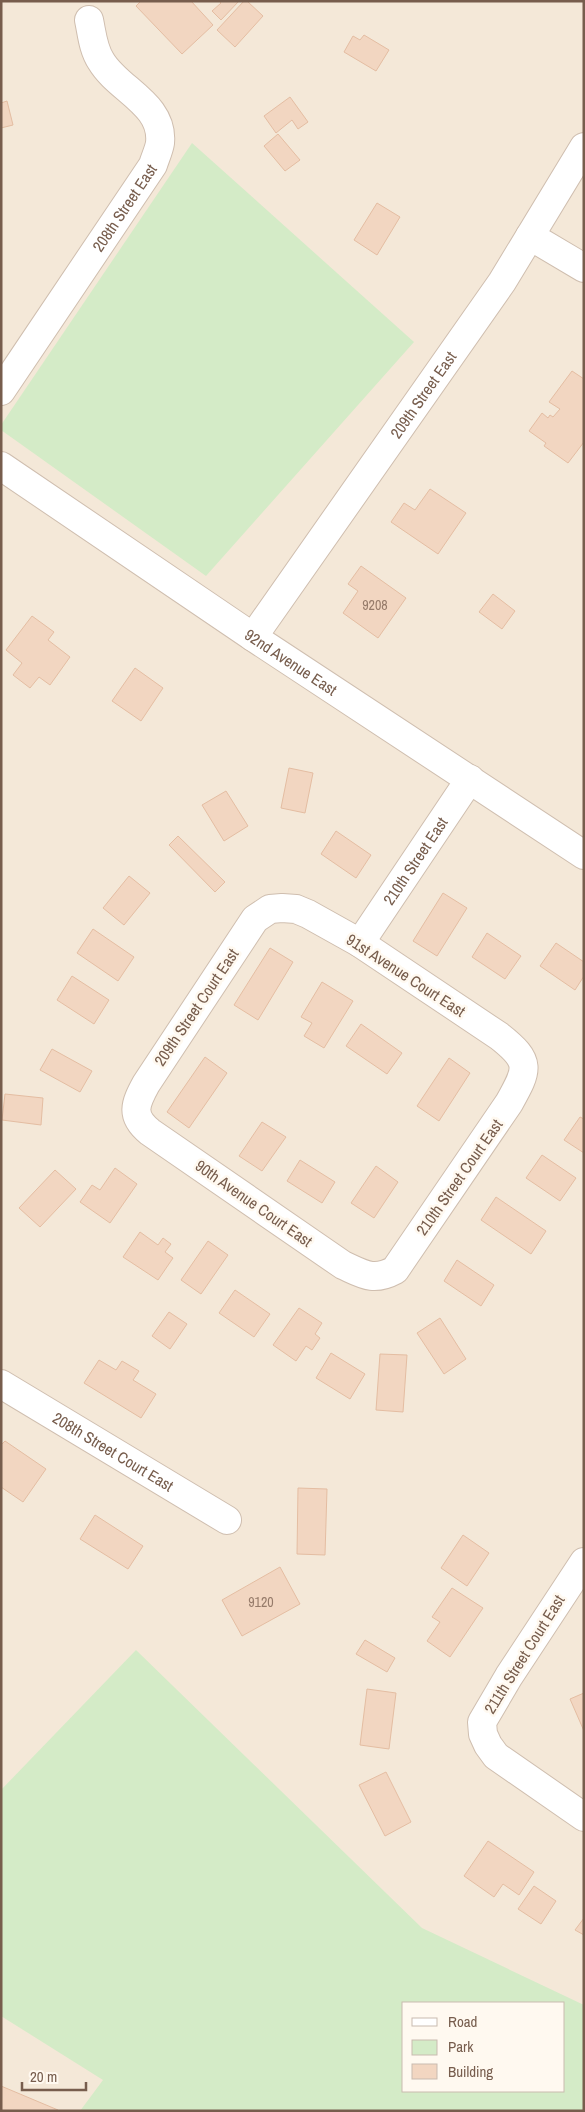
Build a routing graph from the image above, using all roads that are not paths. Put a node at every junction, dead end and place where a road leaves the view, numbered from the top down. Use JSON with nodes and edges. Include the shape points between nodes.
{"nodes":[{"id":1,"x":89,"y":20,"type":"dead end"},
{"id":2,"x":584,"y":147,"type":"edge"},
{"id":3,"x":530,"y":236,"type":"junction"},
{"id":4,"x":584,"y":268,"type":"edge"},
{"id":5,"x":1,"y":391,"type":"edge"},
{"id":6,"x":1,"y":466,"type":"edge"},
{"id":7,"x":253,"y":637,"type":"junction"},
{"id":8,"x":470,"y":779,"type":"junction"},
{"id":9,"x":584,"y":855,"type":"edge"},
{"id":10,"x":270,"y":910,"type":"joint"},
{"id":11,"x":360,"y":943,"type":"junction"},
{"id":12,"x":524,"y":1069,"type":"joint"},
{"id":13,"x":136,"y":1113,"type":"joint"},
{"id":14,"x":383,"y":1276,"type":"joint"},
{"id":15,"x":1,"y":1384,"type":"edge"},
{"id":16,"x":227,"y":1520,"type":"dead end"},
{"id":17,"x":584,"y":1562,"type":"edge"},
{"id":18,"x":584,"y":1817,"type":"edge"}],
"edges":[{"from":1,"to":5,"type":"street","name":"208th Street East","via":[[101,61],[146,105],[159,124],[160,144],[153,165]]},
{"from":2,"to":3,"type":"street","name":"209th Street East"},
{"from":3,"to":4,"type":"street"},
{"from":3,"to":7,"type":"street","name":"209th Street East","via":[[502,282]]},
{"from":6,"to":7,"type":"street","name":"92nd Avenue East"},
{"from":7,"to":8,"type":"street","name":"92nd Avenue East"},
{"from":8,"to":9,"type":"street","name":"92nd Avenue East"},
{"from":8,"to":11,"type":"street","name":"210th Street East"},
{"from":10,"to":11,"type":"street","name":"91st Avenue Court East","via":[[296,909]]},
{"from":10,"to":13,"type":"street","name":"209th Street Court East","via":[[255,919],[146,1084],[138,1099]]},
{"from":11,"to":12,"type":"street","name":"91st Avenue Court East","via":[[499,1036],[515,1049]]},
{"from":12,"to":14,"type":"street","name":"210th Street Court East","via":[[524,1077],[509,1103],[394,1270]]},
{"from":13,"to":14,"type":"street","name":"90th Avenue Court East","via":[[150,1132],[342,1265],[364,1275]]},
{"from":15,"to":16,"type":"street","name":"208th Street Court East"},
{"from":17,"to":18,"type":"street","name":"211th Street Court East","via":[[508,1676],[482,1722],[483,1734],[496,1756]]}]}
